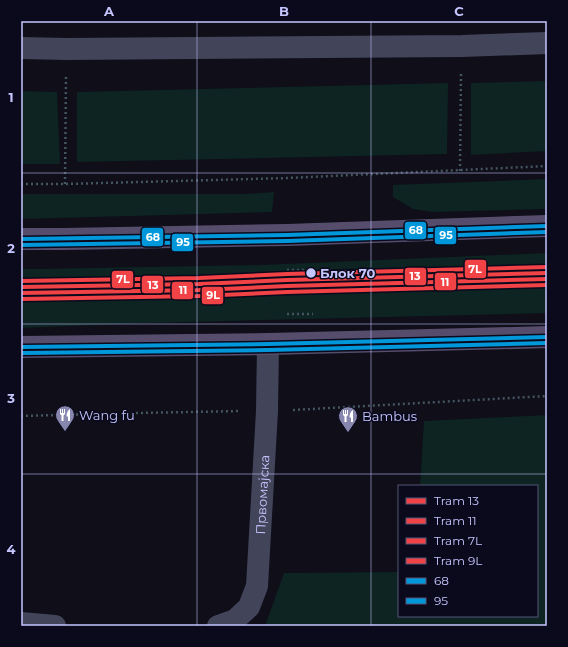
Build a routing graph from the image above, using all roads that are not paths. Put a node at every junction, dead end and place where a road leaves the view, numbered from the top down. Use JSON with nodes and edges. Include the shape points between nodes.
{"nodes":[{"id":1,"x":547,"y":43,"type":"edge"},
{"id":2,"x":21,"y":48,"type":"edge"},
{"id":3,"x":547,"y":226,"type":"edge"},
{"id":4,"x":21,"y":239,"type":"edge"},
{"id":5,"x":547,"y":337,"type":"edge"},
{"id":6,"x":268,"y":344,"type":"junction"},
{"id":7,"x":21,"y":347,"type":"edge"},
{"id":8,"x":21,"y":623,"type":"edge"},
{"id":9,"x":56,"y":626,"type":"edge"},
{"id":10,"x":218,"y":626,"type":"edge"}],
"edges":[{"from":1,"to":2,"type":"street","via":[[462,46]]},
{"from":3,"to":4,"type":"main road","via":[[287,235]]},
{"from":5,"to":6,"type":"main road"},
{"from":6,"to":7,"type":"main road"},
{"from":6,"to":10,"type":"street","name":"Првомајска","via":[[267,411],[257,586],[249,607],[235,620]]},
{"from":8,"to":9,"type":"street"}]}
